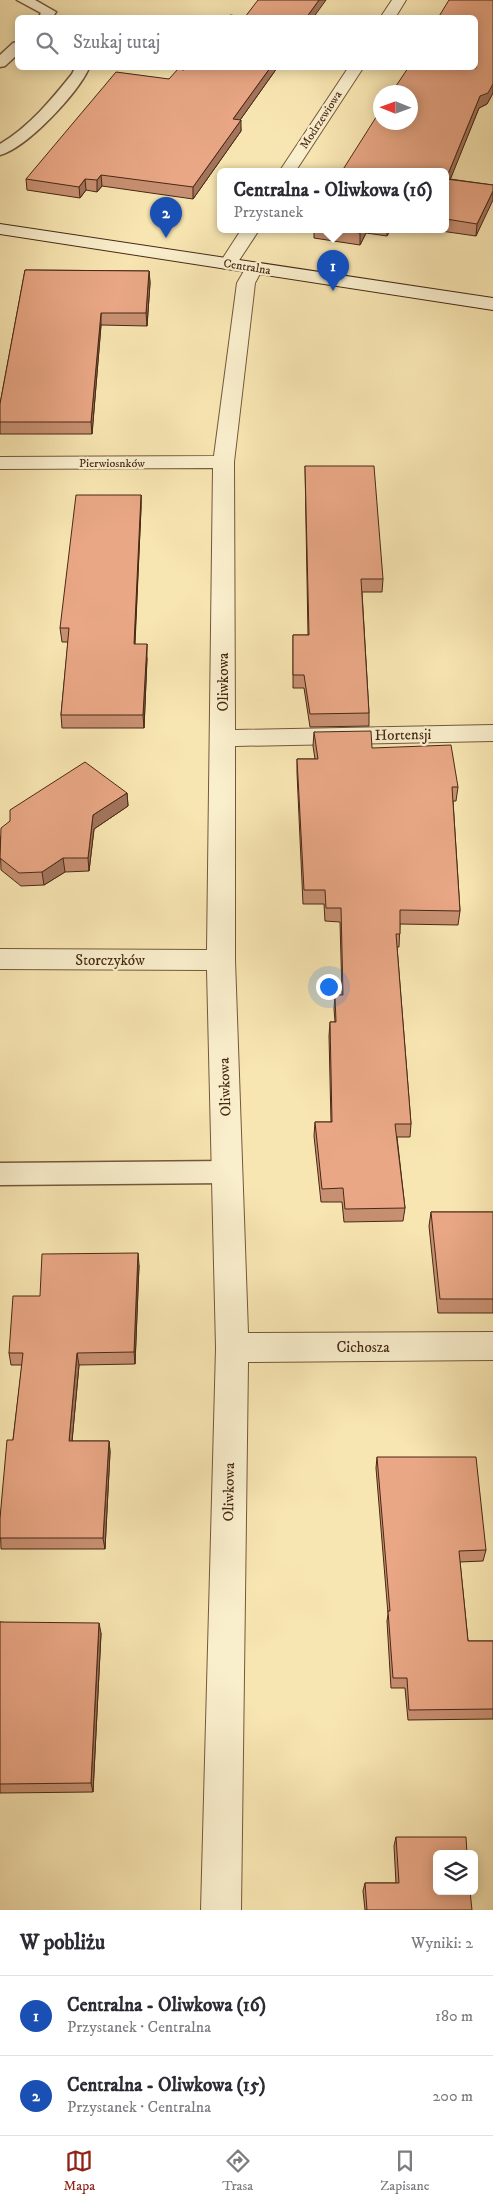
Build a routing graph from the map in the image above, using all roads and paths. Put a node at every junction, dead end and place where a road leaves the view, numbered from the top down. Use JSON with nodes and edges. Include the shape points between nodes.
{"nodes":[{"id":1,"x":24,"y":0,"type":"edge"},
{"id":2,"x":398,"y":0,"type":"edge"},
{"id":3,"x":46,"y":15,"type":"edge"},
{"id":4,"x":389,"y":15,"type":"edge"},
{"id":5,"x":15,"y":49,"type":"edge"},
{"id":6,"x":0,"y":63,"type":"edge"},
{"id":7,"x":81,"y":70,"type":"edge"},
{"id":8,"x":354,"y":70,"type":"edge"},
{"id":9,"x":0,"y":150,"type":"edge"},
{"id":10,"x":290,"y":168,"type":"edge"},
{"id":11,"x":0,"y":229,"type":"edge"},
{"id":12,"x":249,"y":233,"type":"edge"},
{"id":13,"x":241,"y":266,"type":"junction"},
{"id":14,"x":493,"y":304,"type":"edge"},
{"id":15,"x":224,"y":462,"type":"junction"},
{"id":16,"x":0,"y":463,"type":"edge"},
{"id":17,"x":493,"y":733,"type":"edge"},
{"id":18,"x":223,"y":738,"type":"junction"},
{"id":19,"x":0,"y":959,"type":"edge"},
{"id":20,"x":221,"y":960,"type":"junction"},
{"id":21,"x":227,"y":1172,"type":"junction"},
{"id":22,"x":0,"y":1174,"type":"edge"},
{"id":23,"x":493,"y":1346,"type":"edge"},
{"id":24,"x":232,"y":1348,"type":"junction"},
{"id":25,"x":221,"y":1910,"type":"edge"}],
"edges":[{"from":1,"to":3,"type":"lane","via":[[49,12]]},
{"from":2,"to":4,"type":"street"},
{"from":5,"to":6,"type":"lane"},
{"from":7,"to":9,"type":"lane","via":[[41,120],[20,139]]},
{"from":8,"to":10,"type":"street","name":"Modrzewiowa"},
{"from":11,"to":13,"type":"street","name":"Centralna"},
{"from":12,"to":13,"type":"street"},
{"from":13,"to":14,"type":"street","name":"Centralna"},
{"from":13,"to":15,"type":"street","name":"Oliwkowa","via":[[246,283]]},
{"from":15,"to":16,"type":"street","name":"Pierwiosnków"},
{"from":15,"to":18,"type":"street","name":"Oliwkowa"},
{"from":17,"to":18,"type":"street","name":"Hortensji"},
{"from":18,"to":20,"type":"street","name":"Oliwkowa"},
{"from":19,"to":20,"type":"street","name":"Storczyków"},
{"from":20,"to":21,"type":"street","name":"Oliwkowa"},
{"from":21,"to":22,"type":"lane"},
{"from":21,"to":24,"type":"street","name":"Oliwkowa"},
{"from":23,"to":24,"type":"street","name":"Cichosza"},
{"from":24,"to":25,"type":"street","name":"Oliwkowa"}]}
